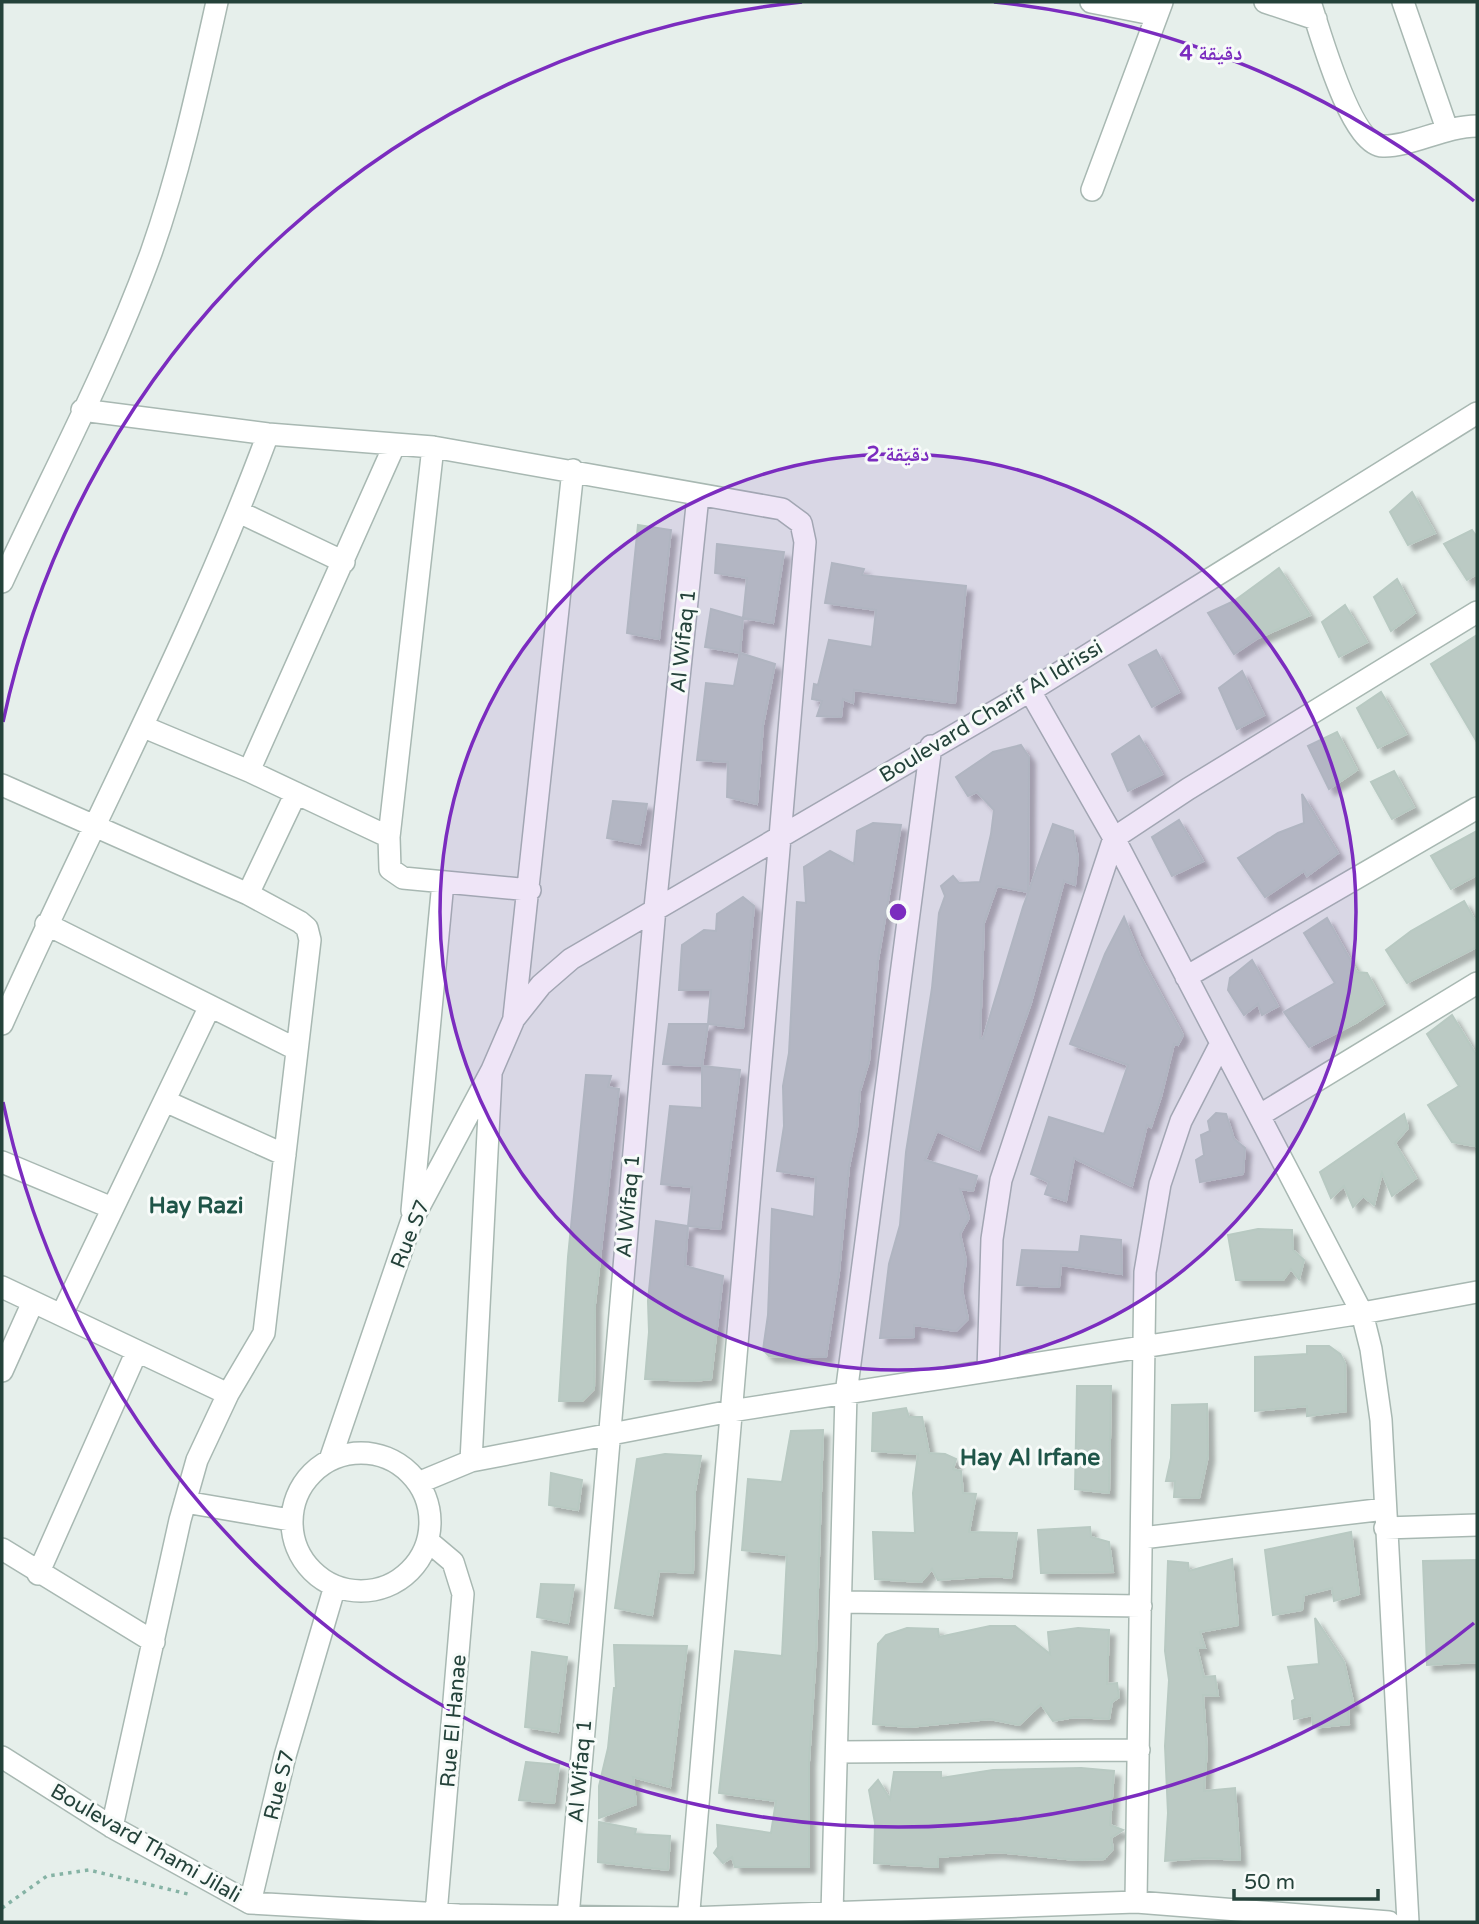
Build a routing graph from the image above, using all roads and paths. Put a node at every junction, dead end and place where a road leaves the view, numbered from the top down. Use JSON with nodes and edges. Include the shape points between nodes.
{"nodes":[{"id":1,"x":217,"y":2,"type":"edge"},
{"id":2,"x":1091,"y":2,"type":"edge"},
{"id":3,"x":1265,"y":2,"type":"edge"},
{"id":4,"x":1403,"y":2,"type":"edge"},
{"id":5,"x":1159,"y":8,"type":"edge"},
{"id":6,"x":1313,"y":10,"type":"edge"},
{"id":7,"x":1477,"y":126,"type":"edge"},
{"id":8,"x":1447,"y":129,"type":"junction"},
{"id":9,"x":1092,"y":190,"type":"dead end"},
{"id":10,"x":82,"y":410,"type":"junction"},
{"id":11,"x":1477,"y":414,"type":"edge"},
{"id":12,"x":268,"y":435,"type":"junction"},
{"id":13,"x":394,"y":446,"type":"junction"},
{"id":14,"x":433,"y":447,"type":"junction"},
{"id":15,"x":573,"y":470,"type":"junction"},
{"id":16,"x":698,"y":496,"type":"junction"},
{"id":17,"x":239,"y":512,"type":"junction"},
{"id":18,"x":344,"y":562,"type":"junction"},
{"id":19,"x":2,"y":582,"type":"edge"},
{"id":20,"x":1477,"y":612,"type":"edge"},
{"id":21,"x":1030,"y":691,"type":"junction"},
{"id":22,"x":144,"y":727,"type":"junction"},
{"id":23,"x":931,"y":746,"type":"junction"},
{"id":24,"x":250,"y":771,"type":"junction"},
{"id":25,"x":2,"y":785,"type":"edge"},
{"id":26,"x":296,"y":793,"type":"junction"},
{"id":27,"x":1477,"y":808,"type":"edge"},
{"id":28,"x":96,"y":825,"type":"junction"},
{"id":29,"x":780,"y":836,"type":"junction"},
{"id":30,"x":389,"y":837,"type":"junction"},
{"id":31,"x":1114,"y":838,"type":"junction"},
{"id":32,"x":443,"y":883,"type":"junction"},
{"id":33,"x":530,"y":890,"type":"junction"},
{"id":34,"x":248,"y":894,"type":"junction"},
{"id":35,"x":655,"y":908,"type":"junction"},
{"id":36,"x":46,"y":924,"type":"junction"},
{"id":37,"x":1186,"y":977,"type":"junction"},
{"id":38,"x":1477,"y":984,"type":"edge"},
{"id":39,"x":210,"y":1006,"type":"junction"},
{"id":40,"x":514,"y":1019,"type":"junction"},
{"id":41,"x":2,"y":1024,"type":"edge"},
{"id":42,"x":1220,"y":1045,"type":"junction"},
{"id":43,"x":296,"y":1049,"type":"junction"},
{"id":44,"x":492,"y":1070,"type":"junction"},
{"id":45,"x":165,"y":1101,"type":"junction"},
{"id":46,"x":1260,"y":1115,"type":"junction"},
{"id":47,"x":285,"y":1155,"type":"junction"},
{"id":48,"x":2,"y":1163,"type":"edge"},
{"id":49,"x":112,"y":1208,"type":"junction"},
{"id":50,"x":412,"y":1220,"type":"junction"},
{"id":51,"x":2,"y":1287,"type":"edge"},
{"id":52,"x":1477,"y":1292,"type":"edge"},
{"id":53,"x":33,"y":1302,"type":"junction"},
{"id":54,"x":1363,"y":1313,"type":"junction"},
{"id":55,"x":62,"y":1314,"type":"junction"},
{"id":56,"x":1142,"y":1345,"type":"junction"},
{"id":57,"x":137,"y":1351,"type":"junction"},
{"id":58,"x":2,"y":1371,"type":"edge"},
{"id":59,"x":988,"y":1371,"type":"junction"},
{"id":60,"x":228,"y":1394,"type":"junction"},
{"id":61,"x":846,"y":1394,"type":"junction"},
{"id":62,"x":731,"y":1411,"type":"junction"},
{"id":63,"x":608,"y":1433,"type":"junction"},
{"id":64,"x":330,"y":1460,"type":"junction"},
{"id":65,"x":471,"y":1461,"type":"junction"},
{"id":66,"x":418,"y":1483,"type":"junction"},
{"id":67,"x":185,"y":1502,"type":"junction"},
{"id":68,"x":1385,"y":1519,"type":"junction"},
{"id":69,"x":290,"y":1520,"type":"junction"},
{"id":70,"x":1477,"y":1525,"type":"edge"},
{"id":71,"x":1143,"y":1538,"type":"junction"},
{"id":72,"x":428,"y":1541,"type":"junction"},
{"id":73,"x":2,"y":1549,"type":"edge"},
{"id":74,"x":38,"y":1574,"type":"junction"},
{"id":75,"x":335,"y":1586,"type":"junction"},
{"id":76,"x":841,"y":1602,"type":"junction"},
{"id":77,"x":1141,"y":1606,"type":"junction"},
{"id":78,"x":154,"y":1642,"type":"junction"},
{"id":79,"x":1139,"y":1750,"type":"junction"},
{"id":80,"x":838,"y":1752,"type":"junction"},
{"id":81,"x":2,"y":1757,"type":"edge"},
{"id":82,"x":111,"y":1827,"type":"junction"},
{"id":83,"x":227,"y":1893,"type":"junction"},
{"id":84,"x":1136,"y":1902,"type":"junction"},
{"id":85,"x":250,"y":1903,"type":"junction"},
{"id":86,"x":2,"y":1908,"type":"edge"},
{"id":87,"x":832,"y":1913,"type":"junction"},
{"id":88,"x":450,"y":1917,"type":"edge"},
{"id":89,"x":568,"y":1917,"type":"junction"},
{"id":90,"x":688,"y":1920,"type":"edge"},
{"id":91,"x":1389,"y":1922,"type":"edge"},
{"id":92,"x":1408,"y":1922,"type":"edge"}],
"edges":[{"from":1,"to":10,"type":"street","via":[[181,160],[151,253]]},
{"from":2,"to":5,"type":"street"},
{"from":3,"to":6,"type":"street"},
{"from":4,"to":8,"type":"street"},
{"from":5,"to":9,"type":"street"},
{"from":6,"to":8,"type":"street","via":[[1358,131],[1382,146]]},
{"from":7,"to":8,"type":"street"},
{"from":10,"to":12,"type":"street"},
{"from":10,"to":19,"type":"street"},
{"from":11,"to":21,"type":"street","name":"Boulevard Charif Al Idrissi"},
{"from":12,"to":13,"type":"street"},
{"from":12,"to":17,"type":"street"},
{"from":13,"to":14,"type":"street"},
{"from":13,"to":18,"type":"street"},
{"from":14,"to":15,"type":"street"},
{"from":14,"to":30,"type":"street"},
{"from":15,"to":16,"type":"street"},
{"from":15,"to":33,"type":"street"},
{"from":16,"to":29,"type":"street","via":[[782,509],[796,516],[805,542]]},
{"from":16,"to":35,"type":"street","name":"Al Wifaq 1"},
{"from":17,"to":18,"type":"street"},
{"from":17,"to":22,"type":"street"},
{"from":18,"to":24,"type":"street"},
{"from":20,"to":31,"type":"street"},
{"from":21,"to":23,"type":"street","name":"Boulevard Charif Al Idrissi"},
{"from":21,"to":31,"type":"street"},
{"from":22,"to":24,"type":"street"},
{"from":22,"to":28,"type":"street"},
{"from":23,"to":29,"type":"street","name":"Boulevard Charif Al Idrissi"},
{"from":23,"to":61,"type":"street"},
{"from":24,"to":26,"type":"street"},
{"from":25,"to":28,"type":"street"},
{"from":26,"to":30,"type":"street"},
{"from":26,"to":34,"type":"street"},
{"from":27,"to":37,"type":"street"},
{"from":28,"to":34,"type":"street"},
{"from":28,"to":36,"type":"street"},
{"from":29,"to":35,"type":"street","name":"Boulevard Charif Al Idrissi"},
{"from":29,"to":62,"type":"street"},
{"from":30,"to":32,"type":"street","via":[[390,869],[403,878]]},
{"from":31,"to":37,"type":"street"},
{"from":31,"to":59,"type":"street","via":[[1001,1180],[992,1239]]},
{"from":32,"to":33,"type":"street"},
{"from":32,"to":50,"type":"street"},
{"from":33,"to":40,"type":"street"},
{"from":34,"to":43,"type":"street","via":[[307,928],[310,940]]},
{"from":35,"to":40,"type":"street","name":"Boulevard Charif Al Idrissi","via":[[571,959],[541,985]]},
{"from":35,"to":63,"type":"street","name":"Al Wifaq 1"},
{"from":36,"to":39,"type":"street"},
{"from":36,"to":41,"type":"street"},
{"from":37,"to":42,"type":"street"},
{"from":38,"to":46,"type":"street"},
{"from":39,"to":43,"type":"street"},
{"from":39,"to":45,"type":"street"},
{"from":40,"to":44,"type":"street","name":"Rue S7"},
{"from":42,"to":46,"type":"street"},
{"from":42,"to":56,"type":"street","via":[[1181,1121],[1160,1184],[1145,1272]]},
{"from":43,"to":47,"type":"street"},
{"from":44,"to":50,"type":"street","name":"Rue S7"},
{"from":44,"to":65,"type":"street"},
{"from":45,"to":47,"type":"street"},
{"from":45,"to":49,"type":"street"},
{"from":46,"to":54,"type":"street"},
{"from":47,"to":60,"type":"street","via":[[264,1333]]},
{"from":48,"to":49,"type":"street"},
{"from":49,"to":55,"type":"street"},
{"from":50,"to":64,"type":"street","name":"Rue S7"},
{"from":51,"to":53,"type":"street"},
{"from":52,"to":54,"type":"street"},
{"from":53,"to":55,"type":"street"},
{"from":53,"to":58,"type":"street"},
{"from":54,"to":56,"type":"street"},
{"from":54,"to":68,"type":"street","via":[[1381,1420]]},
{"from":55,"to":57,"type":"street"},
{"from":56,"to":59,"type":"street"},
{"from":56,"to":71,"type":"street"},
{"from":57,"to":60,"type":"street"},
{"from":57,"to":74,"type":"street"},
{"from":59,"to":61,"type":"street"},
{"from":60,"to":67,"type":"street","via":[[197,1460]]},
{"from":61,"to":62,"type":"street"},
{"from":61,"to":76,"type":"street"},
{"from":62,"to":63,"type":"street"},
{"from":62,"to":90,"type":"street"},
{"from":63,"to":65,"type":"street"},
{"from":63,"to":89,"type":"street","name":"Al Wifaq 1"},
{"from":64,"to":66,"type":"street","via":[[369,1453],[388,1458]]},
{"from":64,"to":69,"type":"street","via":[[312,1473],[299,1491]]},
{"from":65,"to":66,"type":"street"},
{"from":66,"to":72,"type":"street","via":[[426,1502]]},
{"from":67,"to":69,"type":"street"},
{"from":67,"to":78,"type":"street"},
{"from":68,"to":70,"type":"street"},
{"from":68,"to":71,"type":"street"},
{"from":68,"to":92,"type":"street"},
{"from":69,"to":75,"type":"street","via":[[301,1557],[315,1574]]},
{"from":71,"to":77,"type":"street"},
{"from":72,"to":75,"type":"street","via":[[409,1570],[380,1589],[357,1591]]},
{"from":72,"to":88,"type":"street","name":"Rue El Hanae","via":[[453,1562],[464,1594]]},
{"from":73,"to":74,"type":"street"},
{"from":74,"to":78,"type":"street"},
{"from":75,"to":85,"type":"street","name":"Rue S7","via":[[285,1756]]},
{"from":76,"to":77,"type":"street"},
{"from":76,"to":80,"type":"street"},
{"from":77,"to":79,"type":"street"},
{"from":78,"to":82,"type":"street"},
{"from":79,"to":80,"type":"street"},
{"from":79,"to":84,"type":"street"},
{"from":80,"to":87,"type":"street"},
{"from":81,"to":82,"type":"street","name":"Boulevard Thami Jilali"},
{"from":82,"to":83,"type":"street","name":"Boulevard Thami Jilali"},
{"from":83,"to":85,"type":"street","name":"Boulevard Thami Jilali"},
{"from":83,"to":86,"type":"path","via":[[182,1894],[89,1870],[47,1875]]},
{"from":84,"to":87,"type":"street","name":"Boulevard Thami Jilali"},
{"from":84,"to":91,"type":"street","name":"Boulevard Thami Jilali"},
{"from":85,"to":88,"type":"street","name":"Boulevard Thami Jilali"},
{"from":87,"to":90,"type":"street","name":"Boulevard Thami Jilali"},
{"from":88,"to":89,"type":"street","name":"Boulevard Thami Jilali"},
{"from":89,"to":90,"type":"street","name":"Boulevard Thami Jilali"}]}
